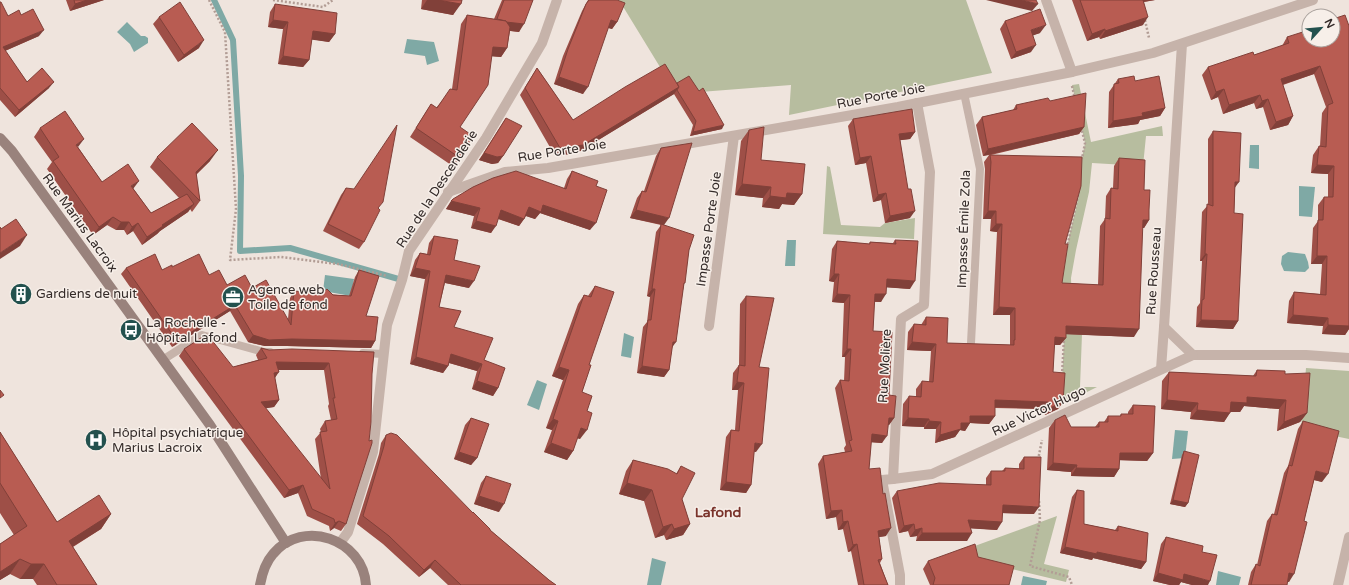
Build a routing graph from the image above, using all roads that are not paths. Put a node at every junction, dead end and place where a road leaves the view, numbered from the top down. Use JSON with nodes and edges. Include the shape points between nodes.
{"nodes":[{"id":1,"x":557,"y":0,"type":"edge"},
{"id":2,"x":1046,"y":0,"type":"edge"},
{"id":3,"x":1313,"y":0,"type":"edge"},
{"id":4,"x":1182,"y":44,"type":"junction"},
{"id":5,"x":1072,"y":72,"type":"junction"},
{"id":6,"x":964,"y":93,"type":"junction"},
{"id":7,"x":918,"y":103,"type":"junction"},
{"id":8,"x":734,"y":136,"type":"junction"},
{"id":9,"x":0,"y":138,"type":"edge"},
{"id":10,"x":448,"y":192,"type":"junction"},
{"id":11,"x":709,"y":326,"type":"dead end"},
{"id":12,"x":1164,"y":327,"type":"junction"},
{"id":13,"x":971,"y":343,"type":"edge"},
{"id":14,"x":279,"y":351,"type":"edge"},
{"id":15,"x":353,"y":353,"type":"edge"},
{"id":16,"x":384,"y":354,"type":"junction"},
{"id":17,"x":1193,"y":355,"type":"junction"},
{"id":18,"x":1349,"y":358,"type":"edge"},
{"id":19,"x":164,"y":359,"type":"junction"},
{"id":20,"x":1161,"y":369,"type":"junction"},
{"id":21,"x":892,"y":479,"type":"junction"},
{"id":22,"x":1349,"y":537,"type":"edge"},
{"id":23,"x":286,"y":543,"type":"junction"},
{"id":24,"x":340,"y":543,"type":"junction"},
{"id":25,"x":260,"y":585,"type":"edge"},
{"id":26,"x":366,"y":585,"type":"edge"},
{"id":27,"x":900,"y":585,"type":"edge"},
{"id":28,"x":1338,"y":585,"type":"edge"}],
"edges":[{"from":1,"to":10,"type":"street","name":"Rue de la Descenderie","via":[[542,42],[486,138]]},
{"from":2,"to":5,"type":"street"},
{"from":3,"to":4,"type":"street","name":"Rue Porte Joie"},
{"from":4,"to":5,"type":"street","name":"Rue Porte Joie"},
{"from":4,"to":12,"type":"street","name":"Rue Rousseau"},
{"from":5,"to":6,"type":"street","name":"Rue Porte Joie"},
{"from":6,"to":7,"type":"street","name":"Rue Porte Joie"},
{"from":6,"to":13,"type":"lane","name":"Impasse Émile Zola","via":[[980,169]]},
{"from":7,"to":8,"type":"street","name":"Rue Porte Joie"},
{"from":7,"to":21,"type":"street","name":"Rue Molière","via":[[930,172],[924,305],[901,319]]},
{"from":8,"to":10,"type":"street","name":"Rue Porte Joie","via":[[548,168],[505,172]]},
{"from":8,"to":11,"type":"street","name":"Impasse Porte Joie"},
{"from":9,"to":19,"type":"main road","name":"Rue Marius Lacroix"},
{"from":10,"to":16,"type":"street","name":"Rue de la Descenderie","via":[[409,251],[387,325]]},
{"from":12,"to":17,"type":"street","name":"Rue Rousseau"},
{"from":12,"to":20,"type":"street"},
{"from":14,"to":19,"type":"lane","via":[[264,352],[202,335]]},
{"from":15,"to":16,"type":"lane"},
{"from":16,"to":24,"type":"street","name":"Rue de la Descenderie","via":[[373,452],[348,532]]},
{"from":17,"to":18,"type":"street","via":[[1306,355]]},
{"from":17,"to":20,"type":"street","name":"Rue Victor Hugo"},
{"from":19,"to":23,"type":"main road","name":"Rue Marius Lacroix"},
{"from":20,"to":21,"type":"street","name":"Rue Victor Hugo","via":[[932,474]]},
{"from":21,"to":27,"type":"street","via":[[882,480]]},
{"from":22,"to":28,"type":"street"},
{"from":23,"to":24,"type":"main road","via":[[313,536],[327,537]]},
{"from":23,"to":25,"type":"main road","via":[[273,554],[264,568]]},
{"from":24,"to":26,"type":"main road","via":[[352,552],[361,564]]}]}
